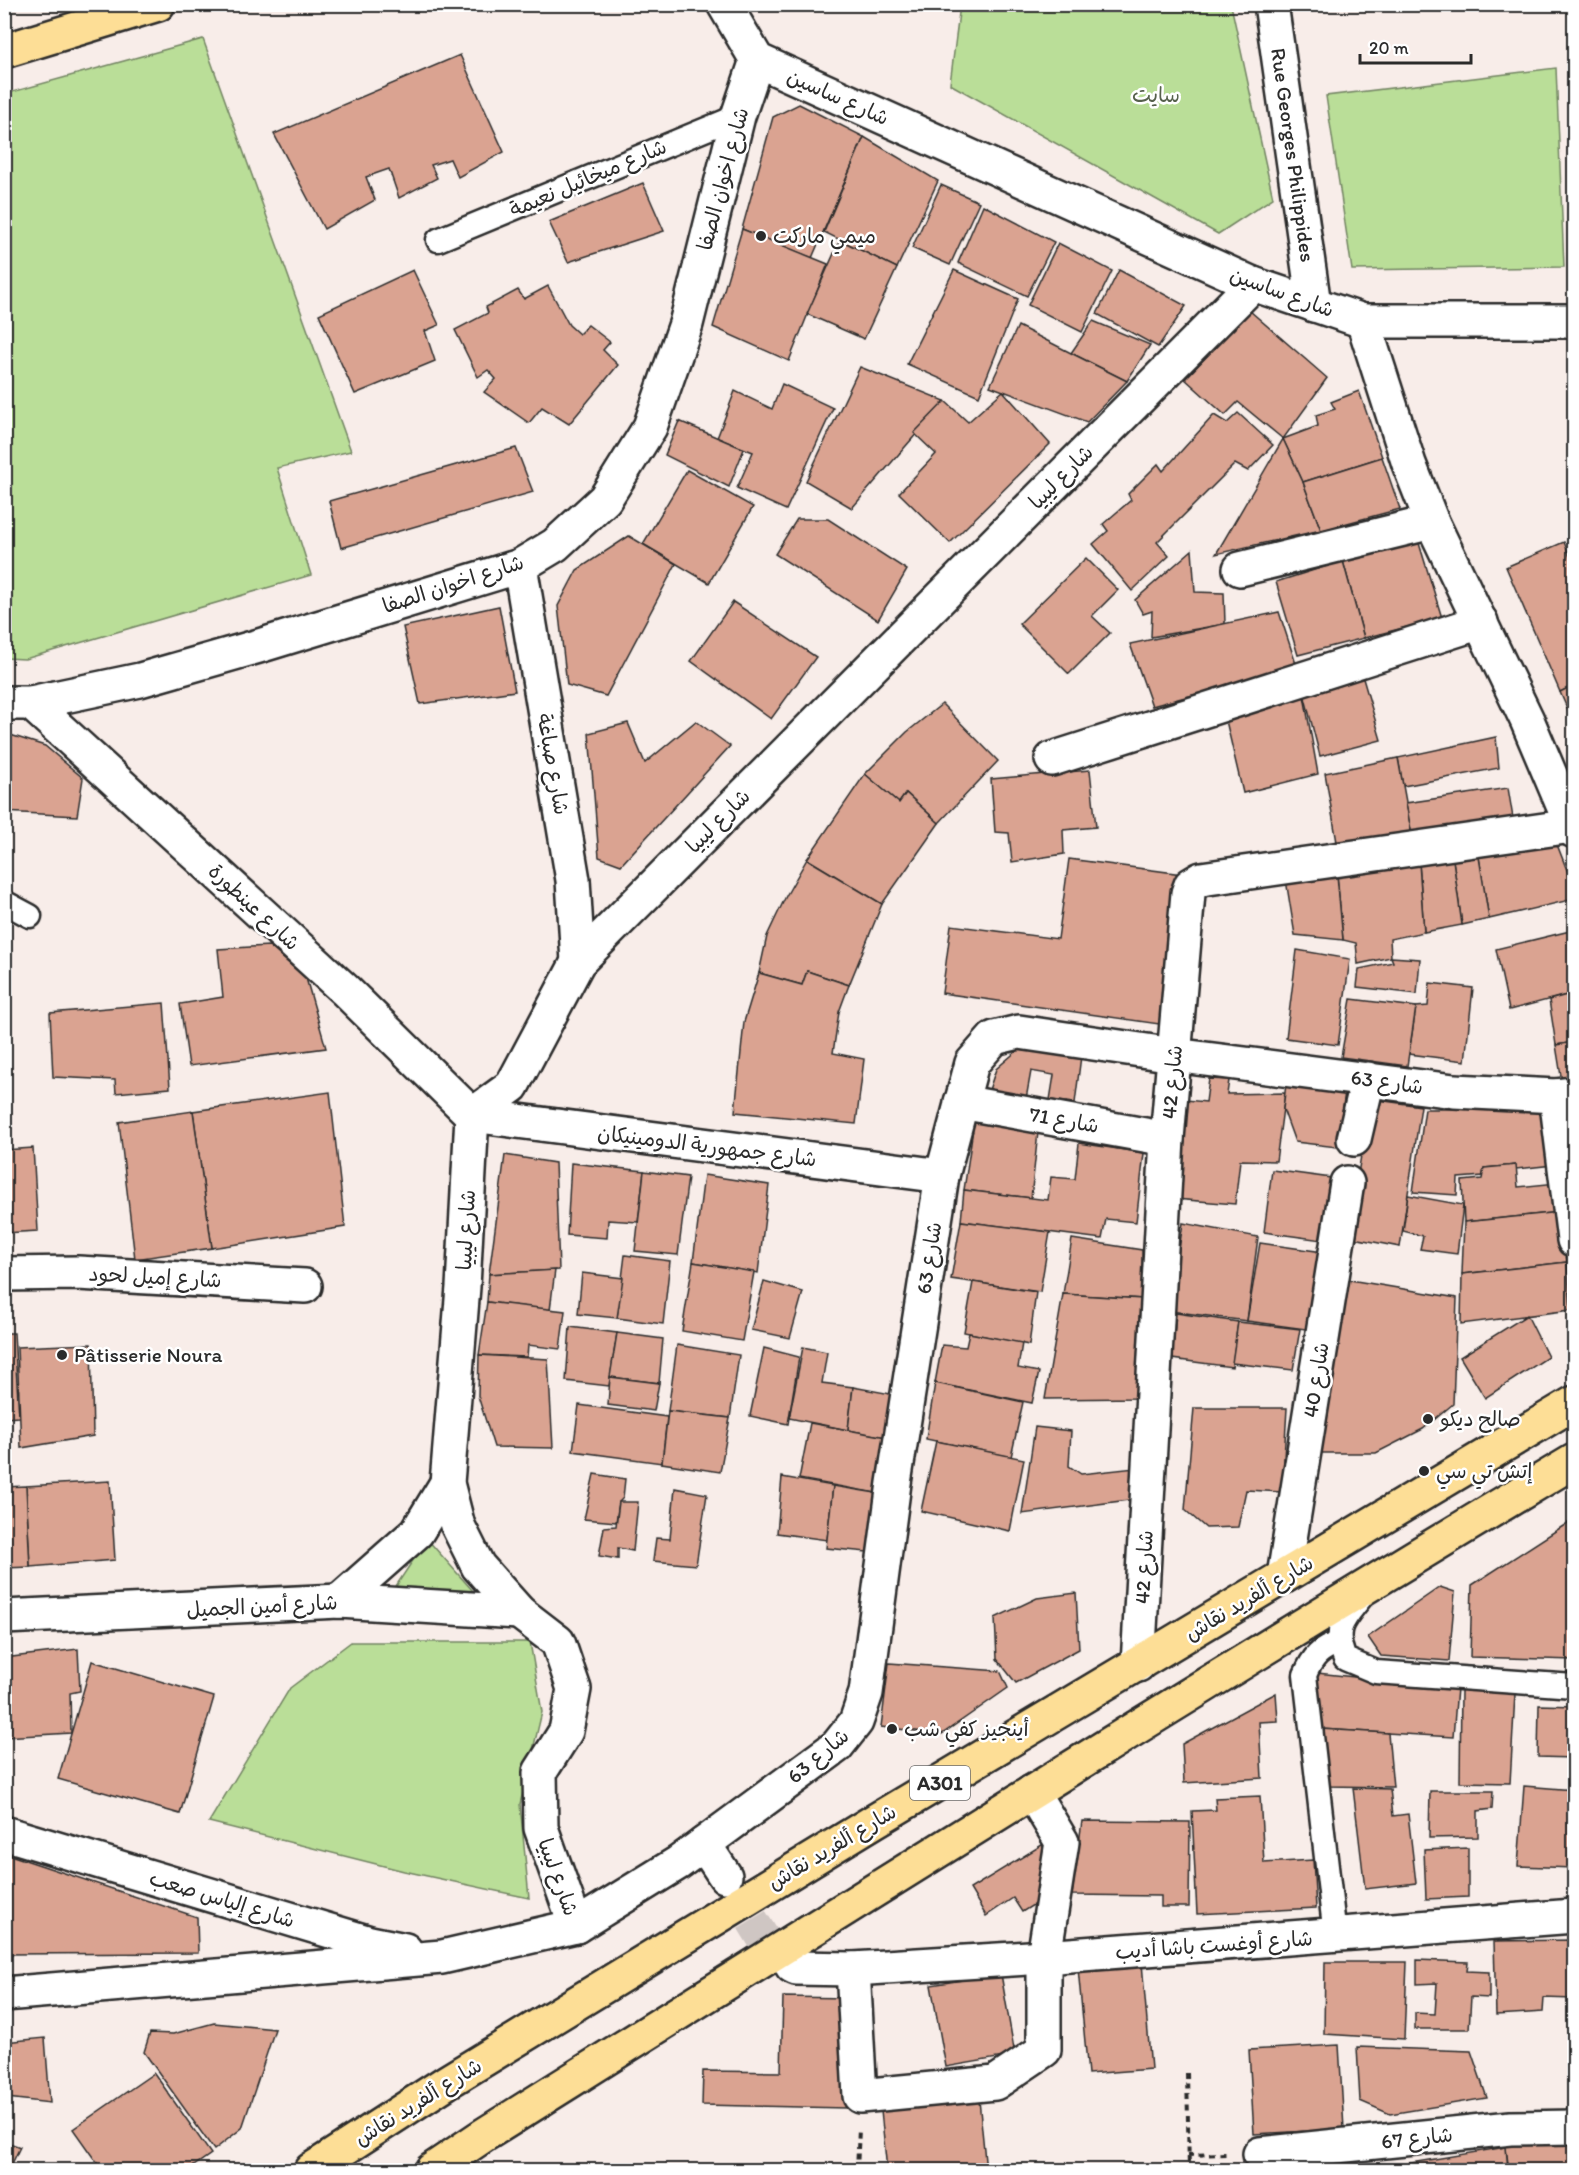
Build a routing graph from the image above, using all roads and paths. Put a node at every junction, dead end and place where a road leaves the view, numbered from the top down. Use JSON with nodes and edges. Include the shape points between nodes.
{"nodes":[{"id":1,"x":158,"y":4,"type":"edge"},
{"id":2,"x":724,"y":4,"type":"edge"},
{"id":3,"x":1271,"y":4,"type":"edge"},
{"id":4,"x":4,"y":51,"type":"edge"},
{"id":5,"x":757,"y":60,"type":"junction"},
{"id":6,"x":738,"y":116,"type":"junction"},
{"id":7,"x":438,"y":240,"type":"dead end"},
{"id":8,"x":1253,"y":284,"type":"junction"},
{"id":9,"x":1314,"y":305,"type":"junction"},
{"id":10,"x":1363,"y":321,"type":"junction"},
{"id":11,"x":1575,"y":321,"type":"edge"},
{"id":12,"x":1432,"y":522,"type":"junction"},
{"id":13,"x":520,"y":566,"type":"junction"},
{"id":14,"x":1240,"y":569,"type":"dead end"},
{"id":15,"x":1481,"y":622,"type":"junction"},
{"id":16,"x":18,"y":703,"type":"edge"},
{"id":17,"x":1052,"y":759,"type":"dead end"},
{"id":18,"x":1573,"y":828,"type":"edge"},
{"id":19,"x":4,"y":902,"type":"edge"},
{"id":20,"x":30,"y":916,"type":"dead end"},
{"id":21,"x":578,"y":962,"type":"junction"},
{"id":22,"x":1174,"y":1055,"type":"junction"},
{"id":23,"x":1368,"y":1079,"type":"junction"},
{"id":24,"x":1565,"y":1095,"type":"edge"},
{"id":25,"x":961,"y":1102,"type":"junction"},
{"id":26,"x":472,"y":1115,"type":"junction"},
{"id":27,"x":1167,"y":1139,"type":"junction"},
{"id":28,"x":1354,"y":1139,"type":"dead end"},
{"id":29,"x":942,"y":1176,"type":"junction"},
{"id":30,"x":1347,"y":1183,"type":"dead end"},
{"id":31,"x":1575,"y":1240,"type":"edge"},
{"id":32,"x":4,"y":1274,"type":"edge"},
{"id":33,"x":305,"y":1286,"type":"dead end"},
{"id":34,"x":1575,"y":1403,"type":"edge"},
{"id":35,"x":1575,"y":1461,"type":"edge"},
{"id":36,"x":447,"y":1483,"type":"junction"},
{"id":37,"x":1284,"y":1576,"type":"junction"},
{"id":38,"x":1372,"y":1581,"type":"junction"},
{"id":39,"x":339,"y":1601,"type":"junction"},
{"id":40,"x":519,"y":1612,"type":"junction"},
{"id":41,"x":4,"y":1617,"type":"edge"},
{"id":42,"x":1339,"y":1643,"type":"junction"},
{"id":43,"x":1138,"y":1665,"type":"junction"},
{"id":44,"x":1575,"y":1686,"type":"edge"},
{"id":45,"x":1032,"y":1792,"type":"junction"},
{"id":46,"x":4,"y":1833,"type":"edge"},
{"id":47,"x":704,"y":1844,"type":"junction"},
{"id":48,"x":725,"y":1876,"type":"tunnel mouth"},
{"id":49,"x":1575,"y":1916,"type":"edge"},
{"id":50,"x":576,"y":1926,"type":"junction"},
{"id":51,"x":1335,"y":1936,"type":"junction"},
{"id":52,"x":442,"y":1957,"type":"junction"},
{"id":53,"x":1044,"y":1957,"type":"junction"},
{"id":54,"x":792,"y":1966,"type":"tunnel mouth"},
{"id":55,"x":853,"y":1969,"type":"junction"},
{"id":56,"x":4,"y":1994,"type":"edge"},
{"id":57,"x":1187,"y":2073,"type":"dead end"},
{"id":58,"x":1575,"y":2127,"type":"edge"},
{"id":59,"x":1260,"y":2154,"type":"dead end"},
{"id":60,"x":311,"y":2170,"type":"edge"},
{"id":61,"x":432,"y":2170,"type":"edge"},
{"id":62,"x":1189,"y":2170,"type":"edge"}],
"edges":[{"from":1,"to":4,"type":"highway"},
{"from":2,"to":5,"type":"street"},
{"from":3,"to":9,"type":"street","name":"Rue Georges Philippides"},
{"from":5,"to":6,"type":"street","name":"شارع اخوان الصفا"},
{"from":5,"to":8,"type":"street","name":"شارع ساسين"},
{"from":6,"to":7,"type":"lane","name":"شارع ميخائيل نعيمة"},
{"from":6,"to":13,"type":"street","name":"شارع اخوان الصفا","via":[[686,324],[650,428],[605,499],[555,545]]},
{"from":8,"to":9,"type":"street","name":"شارع ساسين"},
{"from":8,"to":21,"type":"street","name":"شارع ليبيا"},
{"from":9,"to":10,"type":"street","name":"شارع ساسين"},
{"from":10,"to":11,"type":"street"},
{"from":10,"to":12,"type":"street","name":"شارع ساسين"},
{"from":12,"to":14,"type":"street"},
{"from":12,"to":15,"type":"street","name":"شارع ساسين"},
{"from":13,"to":16,"type":"street","name":"شارع اخوان الصفا","via":[[140,680]]},
{"from":13,"to":21,"type":"street","name":"شارع صباغة","via":[[573,880]]},
{"from":15,"to":17,"type":"street"},
{"from":15,"to":18,"type":"street","name":"شارع ساسين"},
{"from":16,"to":26,"type":"street","name":"شارع عينطورة","via":[[345,990]]},
{"from":18,"to":22,"type":"street","name":"شارع 42","via":[[1202,879],[1191,885]]},
{"from":19,"to":20,"type":"lane"},
{"from":21,"to":26,"type":"street","name":"شارع ليبيا","via":[[512,1086]]},
{"from":22,"to":23,"type":"street","name":"شارع 63"},
{"from":22,"to":25,"type":"street","name":"شارع 63","via":[[1020,1032],[994,1038],[972,1063]]},
{"from":22,"to":27,"type":"street","name":"شارع 42"},
{"from":23,"to":24,"type":"street","name":"شارع 63","via":[[1454,1091]]},
{"from":23,"to":28,"type":"street"},
{"from":24,"to":31,"type":"street"},
{"from":25,"to":27,"type":"street","name":"شارع 71"},
{"from":25,"to":29,"type":"street","name":"شارع 63"},
{"from":26,"to":29,"type":"street","name":"شارع جمهورية الدومينيكان"},
{"from":26,"to":36,"type":"street","name":"شارع ليبيا"},
{"from":27,"to":43,"type":"street","name":"شارع 42"},
{"from":29,"to":47,"type":"street","name":"شارع 63","via":[[866,1693],[856,1722],[837,1746]]},
{"from":30,"to":37,"type":"street","name":"شارع 40"},
{"from":32,"to":33,"type":"street","name":"شارع إميل لحود","via":[[78,1273]]},
{"from":34,"to":37,"type":"highway","name":"شارع ألفريد نقاش","number":"A301"},
{"from":35,"to":38,"type":"highway","number":"A301"},
{"from":36,"to":39,"type":"street","name":"شارع ليبيا","via":[[417,1532]]},
{"from":36,"to":40,"type":"street","name":"شارع ليبيا","via":[[458,1526],[478,1566]]},
{"from":37,"to":43,"type":"highway","name":"شارع ألفريد نقاش","number":"A301"},
{"from":38,"to":42,"type":"lane","via":[[1340,1626]]},
{"from":38,"to":45,"type":"highway","number":"A301"},
{"from":39,"to":40,"type":"street","name":"شارع أمين الجميل"},
{"from":39,"to":41,"type":"street","name":"شارع أمين الجميل"},
{"from":40,"to":50,"type":"street","name":"شارع ليبيا","via":[[558,1642],[574,1689],[566,1731],[540,1772],[540,1828]]},
{"from":42,"to":44,"type":"lane","via":[[1346,1659],[1376,1672]]},
{"from":42,"to":51,"type":"lane","via":[[1325,1647],[1311,1659],[1305,1675]]},
{"from":43,"to":60,"type":"highway","name":"شارع ألفريد نقاش","number":"A301","via":[[447,2082]]},
{"from":45,"to":53,"type":"street","via":[[1062,1842]]},
{"from":45,"to":61,"type":"highway","number":"A301"},
{"from":46,"to":52,"type":"street","name":"شارع إلياس صعب","via":[[359,1940]]},
{"from":47,"to":48,"type":"street"},
{"from":47,"to":50,"type":"street","name":"شارع 63"},
{"from":49,"to":51,"type":"street","name":"شارع أوغست باشا أديب"},
{"from":50,"to":52,"type":"street","name":"شارع إلياس صعب"},
{"from":51,"to":53,"type":"street","name":"شارع أوغست باشا أديب"},
{"from":52,"to":56,"type":"street","name":"شارع إلياس صعب"},
{"from":53,"to":55,"type":"street","name":"شارع أوغست باشا أديب"},
{"from":53,"to":55,"type":"street","via":[[1044,2050],[995,2083],[860,2096]]},
{"from":54,"to":55,"type":"street","name":"شارع أوغست باشا أديب"},
{"from":57,"to":62,"type":"path"},
{"from":58,"to":59,"type":"street","name":"شارع 67","via":[[1510,2128]]}]}
